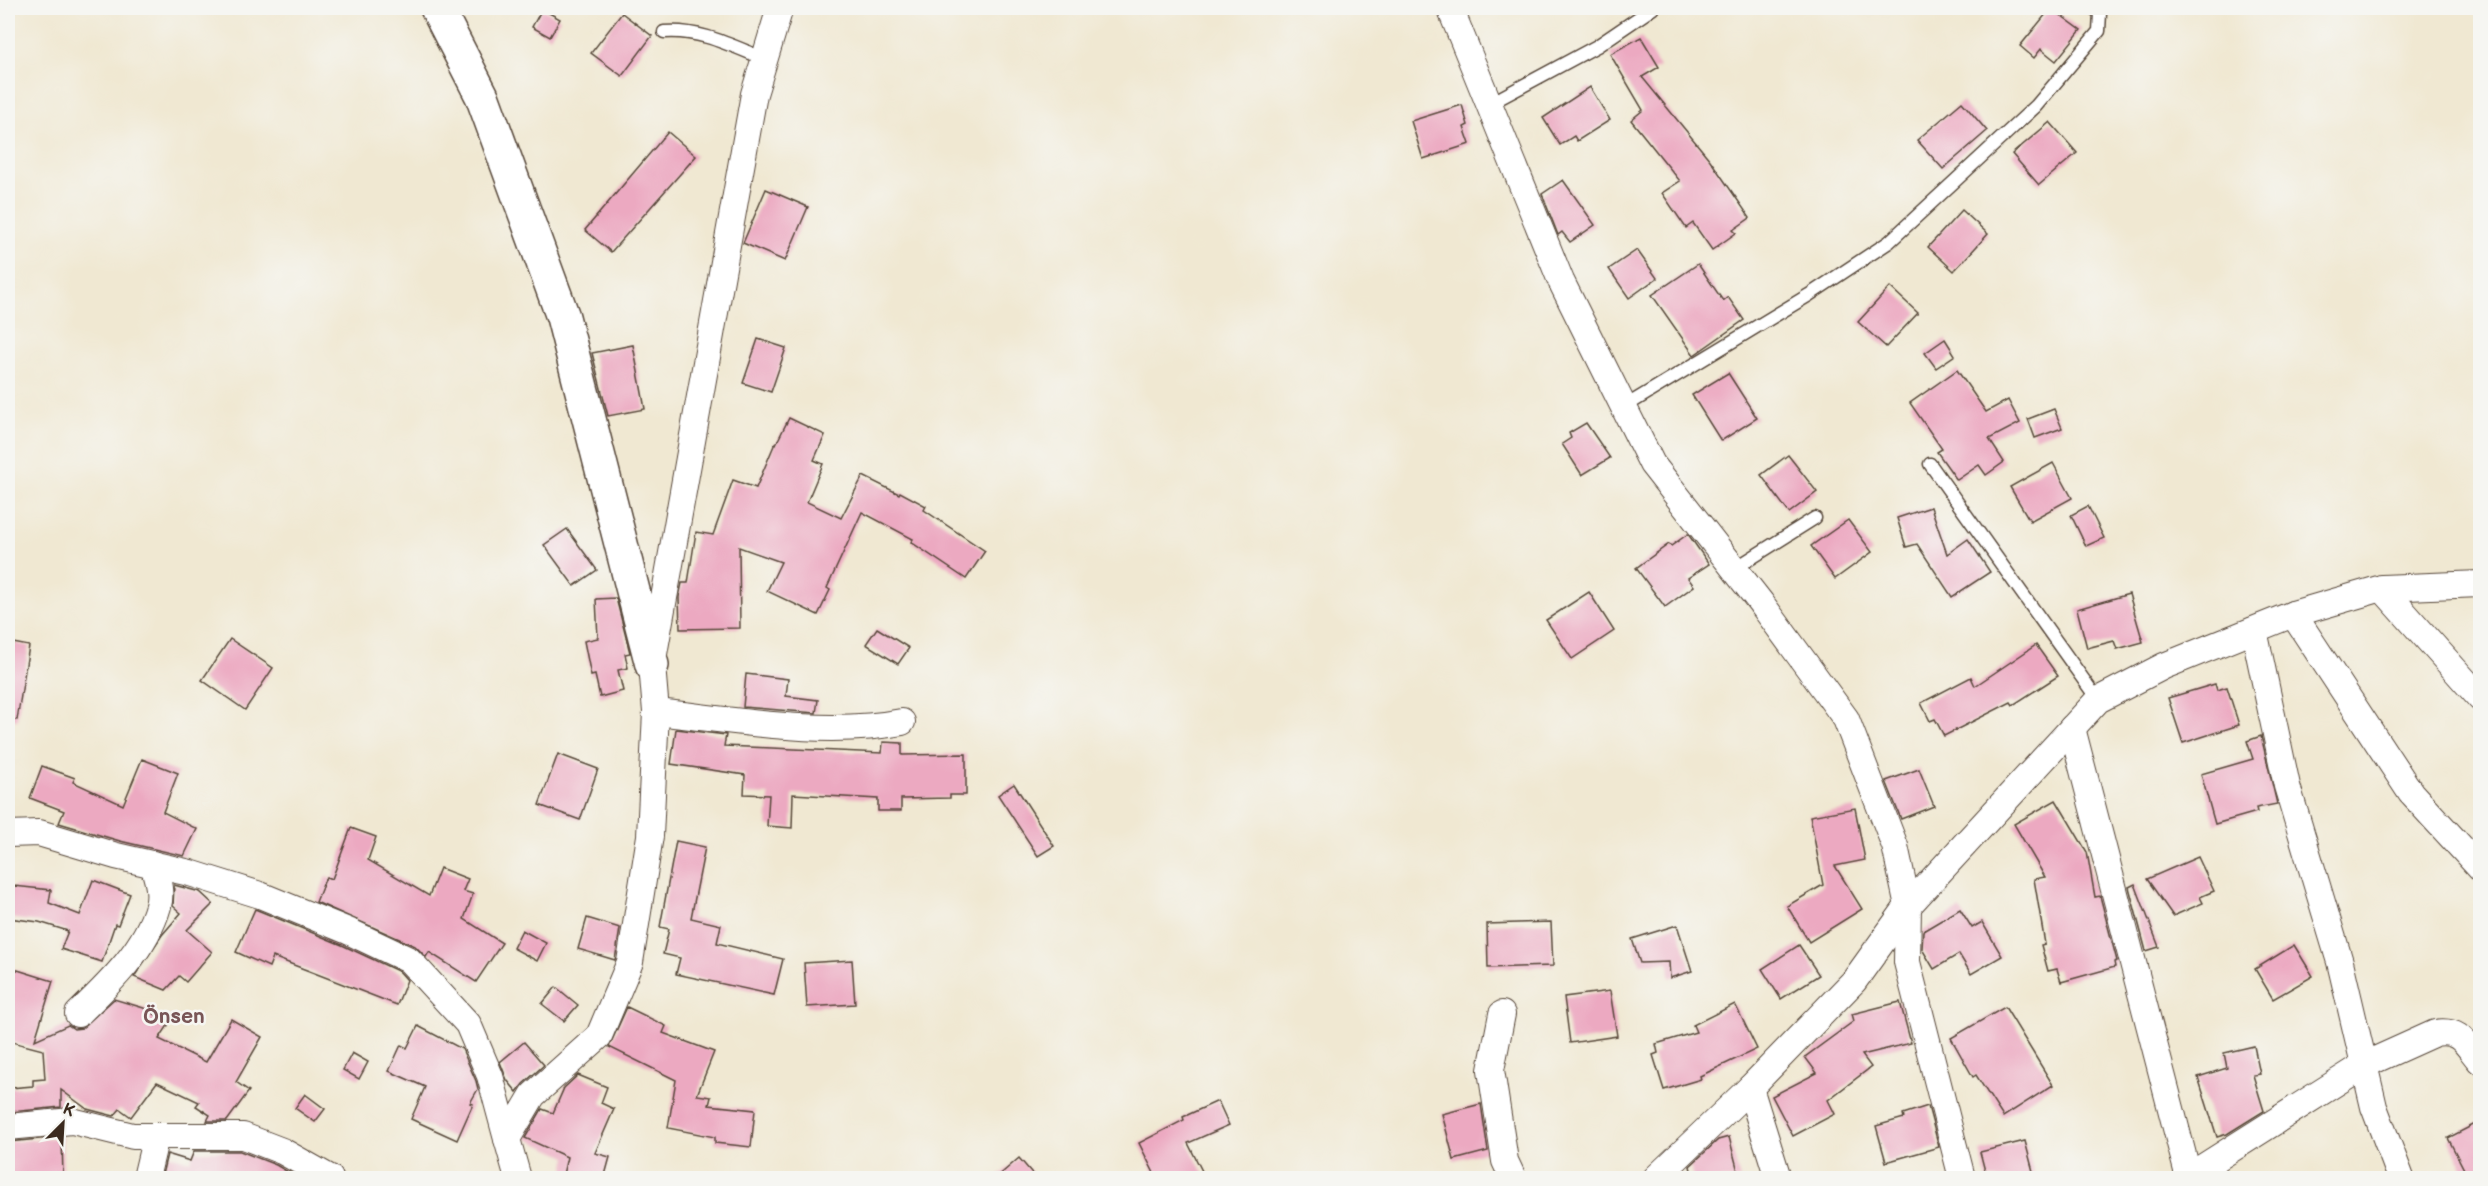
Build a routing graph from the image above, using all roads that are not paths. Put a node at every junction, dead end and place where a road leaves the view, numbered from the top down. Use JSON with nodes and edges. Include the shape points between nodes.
{"nodes":[{"id":1,"x":437,"y":8,"type":"edge"},
{"id":2,"x":780,"y":8,"type":"edge"},
{"id":3,"x":1450,"y":8,"type":"edge"},
{"id":4,"x":2094,"y":8,"type":"edge"},
{"id":5,"x":1649,"y":9,"type":"edge"},
{"id":6,"x":664,"y":32,"type":"dead end"},
{"id":7,"x":765,"y":59,"type":"junction"},
{"id":8,"x":1489,"y":104,"type":"junction"},
{"id":9,"x":1624,"y":407,"type":"junction"},
{"id":10,"x":1930,"y":464,"type":"dead end"},
{"id":11,"x":1815,"y":518,"type":"dead end"},
{"id":12,"x":1734,"y":569,"type":"junction"},
{"id":13,"x":2481,"y":585,"type":"edge"},
{"id":14,"x":2382,"y":588,"type":"junction"},
{"id":15,"x":2293,"y":614,"type":"junction"},
{"id":16,"x":2253,"y":630,"type":"junction"},
{"id":17,"x":652,"y":665,"type":"junction"},
{"id":18,"x":2481,"y":698,"type":"edge"},
{"id":19,"x":2098,"y":700,"type":"junction"},
{"id":20,"x":656,"y":712,"type":"junction"},
{"id":21,"x":902,"y":722,"type":"dead end"},
{"id":22,"x":2072,"y":728,"type":"junction"},
{"id":23,"x":8,"y":834,"type":"edge"},
{"id":24,"x":153,"y":864,"type":"junction"},
{"id":25,"x":2481,"y":868,"type":"edge"},
{"id":26,"x":1908,"y":906,"type":"junction"},
{"id":27,"x":78,"y":1014,"type":"dead end"},
{"id":28,"x":1502,"y":1014,"type":"dead end"},
{"id":29,"x":2481,"y":1061,"type":"edge"},
{"id":30,"x":2364,"y":1065,"type":"junction"},
{"id":31,"x":1750,"y":1088,"type":"junction"},
{"id":32,"x":8,"y":1127,"type":"edge"},
{"id":33,"x":156,"y":1136,"type":"junction"},
{"id":34,"x":507,"y":1139,"type":"junction"},
{"id":35,"x":2188,"y":1178,"type":"edge"},
{"id":36,"x":146,"y":1179,"type":"edge"},
{"id":37,"x":330,"y":1179,"type":"edge"},
{"id":38,"x":518,"y":1179,"type":"edge"},
{"id":39,"x":1513,"y":1179,"type":"edge"},
{"id":40,"x":1656,"y":1179,"type":"edge"},
{"id":41,"x":1778,"y":1179,"type":"edge"},
{"id":42,"x":1962,"y":1179,"type":"edge"},
{"id":43,"x":2401,"y":1179,"type":"edge"}],
"edges":[{"from":1,"to":17,"type":"street","via":[[482,96],[562,317]]},
{"from":2,"to":7,"type":"street"},
{"from":3,"to":8,"type":"street"},
{"from":4,"to":9,"type":"lane","via":[[2100,13],[2099,31],[2036,106],[1889,242]]},
{"from":5,"to":8,"type":"lane","via":[[1597,46]]},
{"from":6,"to":7,"type":"lane","via":[[682,31],[707,37]]},
{"from":7,"to":17,"type":"street","via":[[754,94]]},
{"from":8,"to":9,"type":"street","via":[[1561,281]]},
{"from":9,"to":12,"type":"street","via":[[1652,464]]},
{"from":10,"to":19,"type":"lane"},
{"from":11,"to":12,"type":"lane"},
{"from":12,"to":26,"type":"street","via":[[1846,719],[1895,846]]},
{"from":13,"to":14,"type":"street"},
{"from":14,"to":15,"type":"street"},
{"from":14,"to":18,"type":"street"},
{"from":15,"to":16,"type":"street"},
{"from":15,"to":25,"type":"street","via":[[2411,793]]},
{"from":16,"to":19,"type":"street","via":[[2164,666]]},
{"from":16,"to":30,"type":"street","via":[[2287,786],[2340,962]]},
{"from":17,"to":20,"type":"street"},
{"from":19,"to":22,"type":"street"},
{"from":20,"to":21,"type":"street","via":[[801,727],[883,726]]},
{"from":20,"to":34,"type":"street","via":[[650,836],[630,962],[599,1036],[533,1095]]},
{"from":22,"to":26,"type":"street"},
{"from":22,"to":35,"type":"street"},
{"from":23,"to":24,"type":"street","via":[[39,833]]},
{"from":24,"to":27,"type":"street","via":[[159,905],[137,951]]},
{"from":24,"to":34,"type":"street","via":[[260,895],[409,960],[468,1024],[489,1076]]},
{"from":26,"to":31,"type":"street","via":[[1854,981]]},
{"from":26,"to":42,"type":"street","via":[[1907,962]]},
{"from":28,"to":39,"type":"street","via":[[1491,1070],[1505,1161]]},
{"from":29,"to":30,"type":"street","via":[[2457,1034],[2445,1031]]},
{"from":30,"to":35,"type":"street"},
{"from":30,"to":43,"type":"street","via":[[2374,1107]]},
{"from":31,"to":40,"type":"street"},
{"from":31,"to":41,"type":"street"},
{"from":32,"to":33,"type":"street","via":[[72,1121],[133,1136]]},
{"from":33,"to":36,"type":"street"},
{"from":33,"to":37,"type":"street","via":[[243,1136],[282,1151]]},
{"from":34,"to":38,"type":"street"}]}
